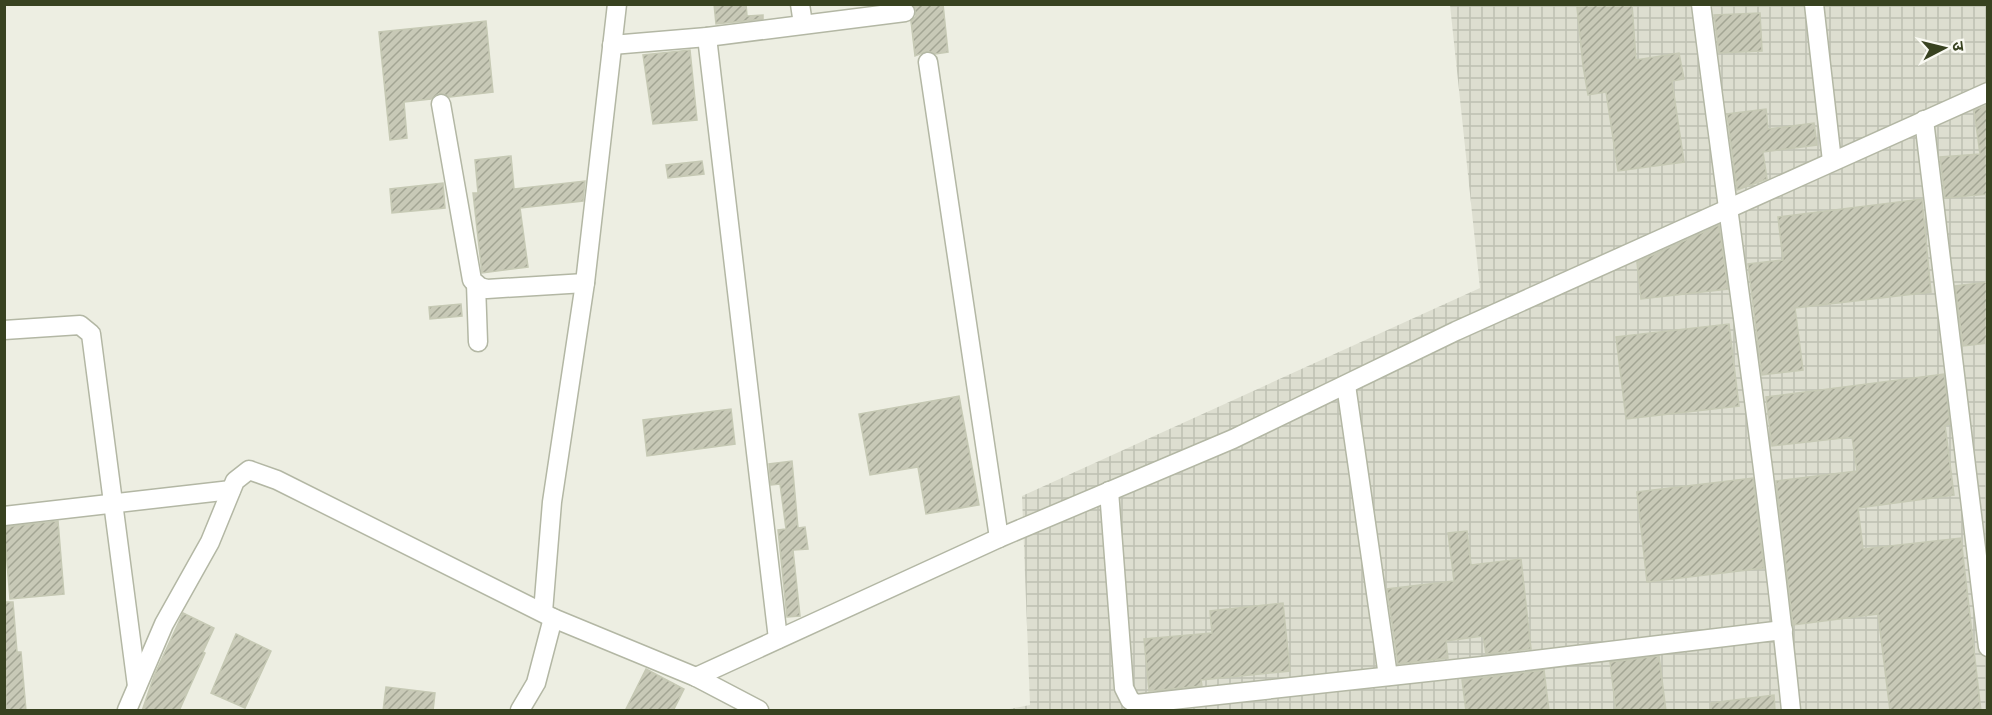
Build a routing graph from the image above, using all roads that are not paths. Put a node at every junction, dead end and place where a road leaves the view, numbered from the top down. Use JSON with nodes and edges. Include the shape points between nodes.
{"nodes":[{"id":1,"x":617,"y":4,"type":"edge"},
{"id":2,"x":800,"y":4,"type":"edge"},
{"id":3,"x":1701,"y":4,"type":"edge"},
{"id":4,"x":1814,"y":4,"type":"edge"},
{"id":5,"x":905,"y":12,"type":"dead end"},
{"id":6,"x":803,"y":24,"type":"junction"},
{"id":7,"x":706,"y":37,"type":"junction"},
{"id":8,"x":612,"y":45,"type":"junction"},
{"id":9,"x":928,"y":62,"type":"dead end"},
{"id":10,"x":1988,"y":92,"type":"edge"},
{"id":11,"x":441,"y":104,"type":"dead end"},
{"id":12,"x":1924,"y":120,"type":"junction"},
{"id":13,"x":1832,"y":161,"type":"junction"},
{"id":14,"x":1727,"y":211,"type":"junction"},
{"id":15,"x":585,"y":283,"type":"junction"},
{"id":16,"x":476,"y":284,"type":"junction"},
{"id":17,"x":4,"y":330,"type":"edge"},
{"id":18,"x":478,"y":342,"type":"dead end"},
{"id":19,"x":1346,"y":385,"type":"junction"},
{"id":20,"x":231,"y":490,"type":"junction"},
{"id":21,"x":1109,"y":491,"type":"junction"},
{"id":22,"x":113,"y":503,"type":"junction"},
{"id":23,"x":4,"y":516,"type":"edge"},
{"id":24,"x":999,"y":538,"type":"junction"},
{"id":25,"x":548,"y":615,"type":"junction"},
{"id":26,"x":1783,"y":630,"type":"junction"},
{"id":27,"x":778,"y":639,"type":"junction"},
{"id":28,"x":1988,"y":648,"type":"edge"},
{"id":29,"x":1388,"y":676,"type":"junction"},
{"id":30,"x":696,"y":677,"type":"junction"},
{"id":31,"x":137,"y":686,"type":"junction"},
{"id":32,"x":127,"y":711,"type":"edge"},
{"id":33,"x":520,"y":711,"type":"edge"},
{"id":34,"x":759,"y":711,"type":"edge"},
{"id":35,"x":1791,"y":711,"type":"edge"}],
"edges":[{"from":1,"to":8,"type":"street"},
{"from":2,"to":6,"type":"street"},
{"from":3,"to":14,"type":"street"},
{"from":4,"to":13,"type":"street"},
{"from":5,"to":6,"type":"street"},
{"from":6,"to":7,"type":"street"},
{"from":7,"to":8,"type":"street"},
{"from":7,"to":27,"type":"street"},
{"from":8,"to":15,"type":"street"},
{"from":9,"to":24,"type":"street"},
{"from":10,"to":12,"type":"street"},
{"from":11,"to":16,"type":"street","via":[[469,267]]},
{"from":12,"to":13,"type":"street"},
{"from":12,"to":28,"type":"street"},
{"from":13,"to":14,"type":"street"},
{"from":14,"to":19,"type":"street"},
{"from":14,"to":26,"type":"street","via":[[1759,427]]},
{"from":15,"to":16,"type":"street","via":[[487,289]]},
{"from":15,"to":25,"type":"street","via":[[552,502]]},
{"from":16,"to":18,"type":"street"},
{"from":17,"to":22,"type":"street","via":[[76,325],[88,329]]},
{"from":19,"to":21,"type":"street","via":[[1233,439]]},
{"from":19,"to":29,"type":"street"},
{"from":20,"to":22,"type":"street"},
{"from":20,"to":25,"type":"street","via":[[239,476],[249,470],[269,477]]},
{"from":20,"to":31,"type":"street","via":[[210,542],[164,624]]},
{"from":21,"to":24,"type":"street"},
{"from":21,"to":29,"type":"street","via":[[1124,688],[1130,700],[1142,705]]},
{"from":22,"to":23,"type":"street"},
{"from":22,"to":31,"type":"street"},
{"from":24,"to":27,"type":"street"},
{"from":25,"to":30,"type":"street"},
{"from":25,"to":33,"type":"street","via":[[536,683]]},
{"from":26,"to":29,"type":"street"},
{"from":26,"to":35,"type":"street"},
{"from":27,"to":30,"type":"street"},
{"from":30,"to":34,"type":"street"},
{"from":31,"to":32,"type":"street"}]}
